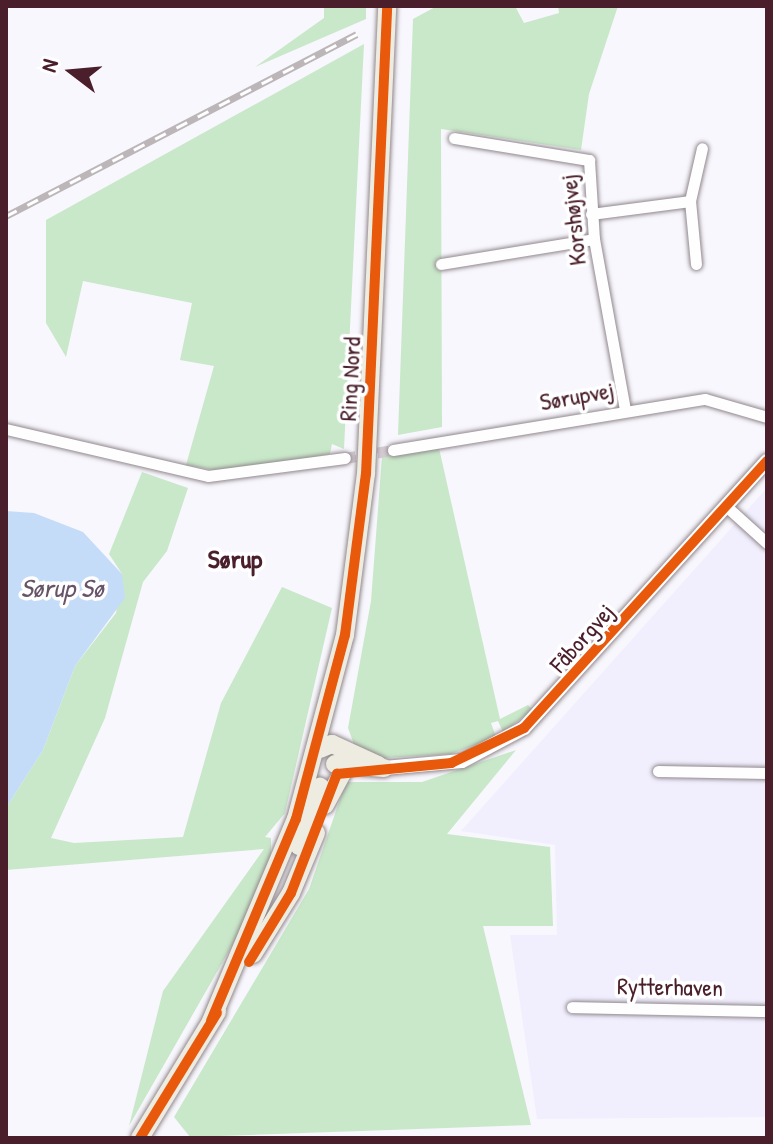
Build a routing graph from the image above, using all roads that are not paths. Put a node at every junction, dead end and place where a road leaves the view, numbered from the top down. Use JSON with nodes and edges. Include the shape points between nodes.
{"nodes":[{"id":1,"x":387,"y":6,"type":"edge"},
{"id":2,"x":454,"y":138,"type":"dead end"},
{"id":3,"x":702,"y":148,"type":"dead end"},
{"id":4,"x":690,"y":201,"type":"junction"},
{"id":5,"x":591,"y":214,"type":"junction"},
{"id":6,"x":594,"y":239,"type":"junction"},
{"id":7,"x":441,"y":264,"type":"dead end"},
{"id":8,"x":696,"y":264,"type":"dead end"},
{"id":9,"x":625,"y":410,"type":"junction"},
{"id":10,"x":767,"y":417,"type":"edge"},
{"id":11,"x":6,"y":429,"type":"edge"},
{"id":12,"x":393,"y":450,"type":"tunnel mouth"},
{"id":13,"x":345,"y":458,"type":"tunnel mouth"},
{"id":14,"x":767,"y":461,"type":"edge"},
{"id":15,"x":726,"y":506,"type":"junction"},
{"id":16,"x":767,"y":543,"type":"edge"},
{"id":17,"x":331,"y":756,"type":"junction"},
{"id":18,"x":384,"y":768,"type":"junction"},
{"id":19,"x":658,"y":771,"type":"dead end"},
{"id":20,"x":767,"y":773,"type":"edge"},
{"id":21,"x":572,"y":1007,"type":"dead end"},
{"id":22,"x":767,"y":1011,"type":"edge"},
{"id":23,"x":211,"y":1021,"type":"junction"},
{"id":24,"x":140,"y":1138,"type":"edge"}],
"edges":[{"from":1,"to":17,"type":"main road","name":"Ring Nord","via":[[366,474]]},
{"from":2,"to":5,"type":"street","name":"Korshøjvej","via":[[589,160]]},
{"from":3,"to":4,"type":"street"},
{"from":4,"to":5,"type":"street"},
{"from":4,"to":8,"type":"street"},
{"from":5,"to":6,"type":"street","name":"Korshøjvej"},
{"from":6,"to":7,"type":"street"},
{"from":6,"to":9,"type":"street","name":"Korshøjvej"},
{"from":9,"to":10,"type":"street","name":"Sørupvej","via":[[705,399]]},
{"from":9,"to":12,"type":"street","name":"Sørupvej"},
{"from":11,"to":13,"type":"street","via":[[208,476]]},
{"from":14,"to":15,"type":"street","name":"Fåborgvej"},
{"from":15,"to":16,"type":"street"},
{"from":15,"to":18,"type":"street","name":"Fåborgvej","via":[[524,728],[462,761]]},
{"from":17,"to":18,"type":"main road"},
{"from":17,"to":18,"type":"main road"},
{"from":17,"to":23,"type":"main road"},
{"from":17,"to":23,"type":"main road","via":[[335,777],[291,893]]},
{"from":19,"to":20,"type":"street"},
{"from":21,"to":22,"type":"street","name":"Rytterhaven"},
{"from":23,"to":24,"type":"main road"}]}
